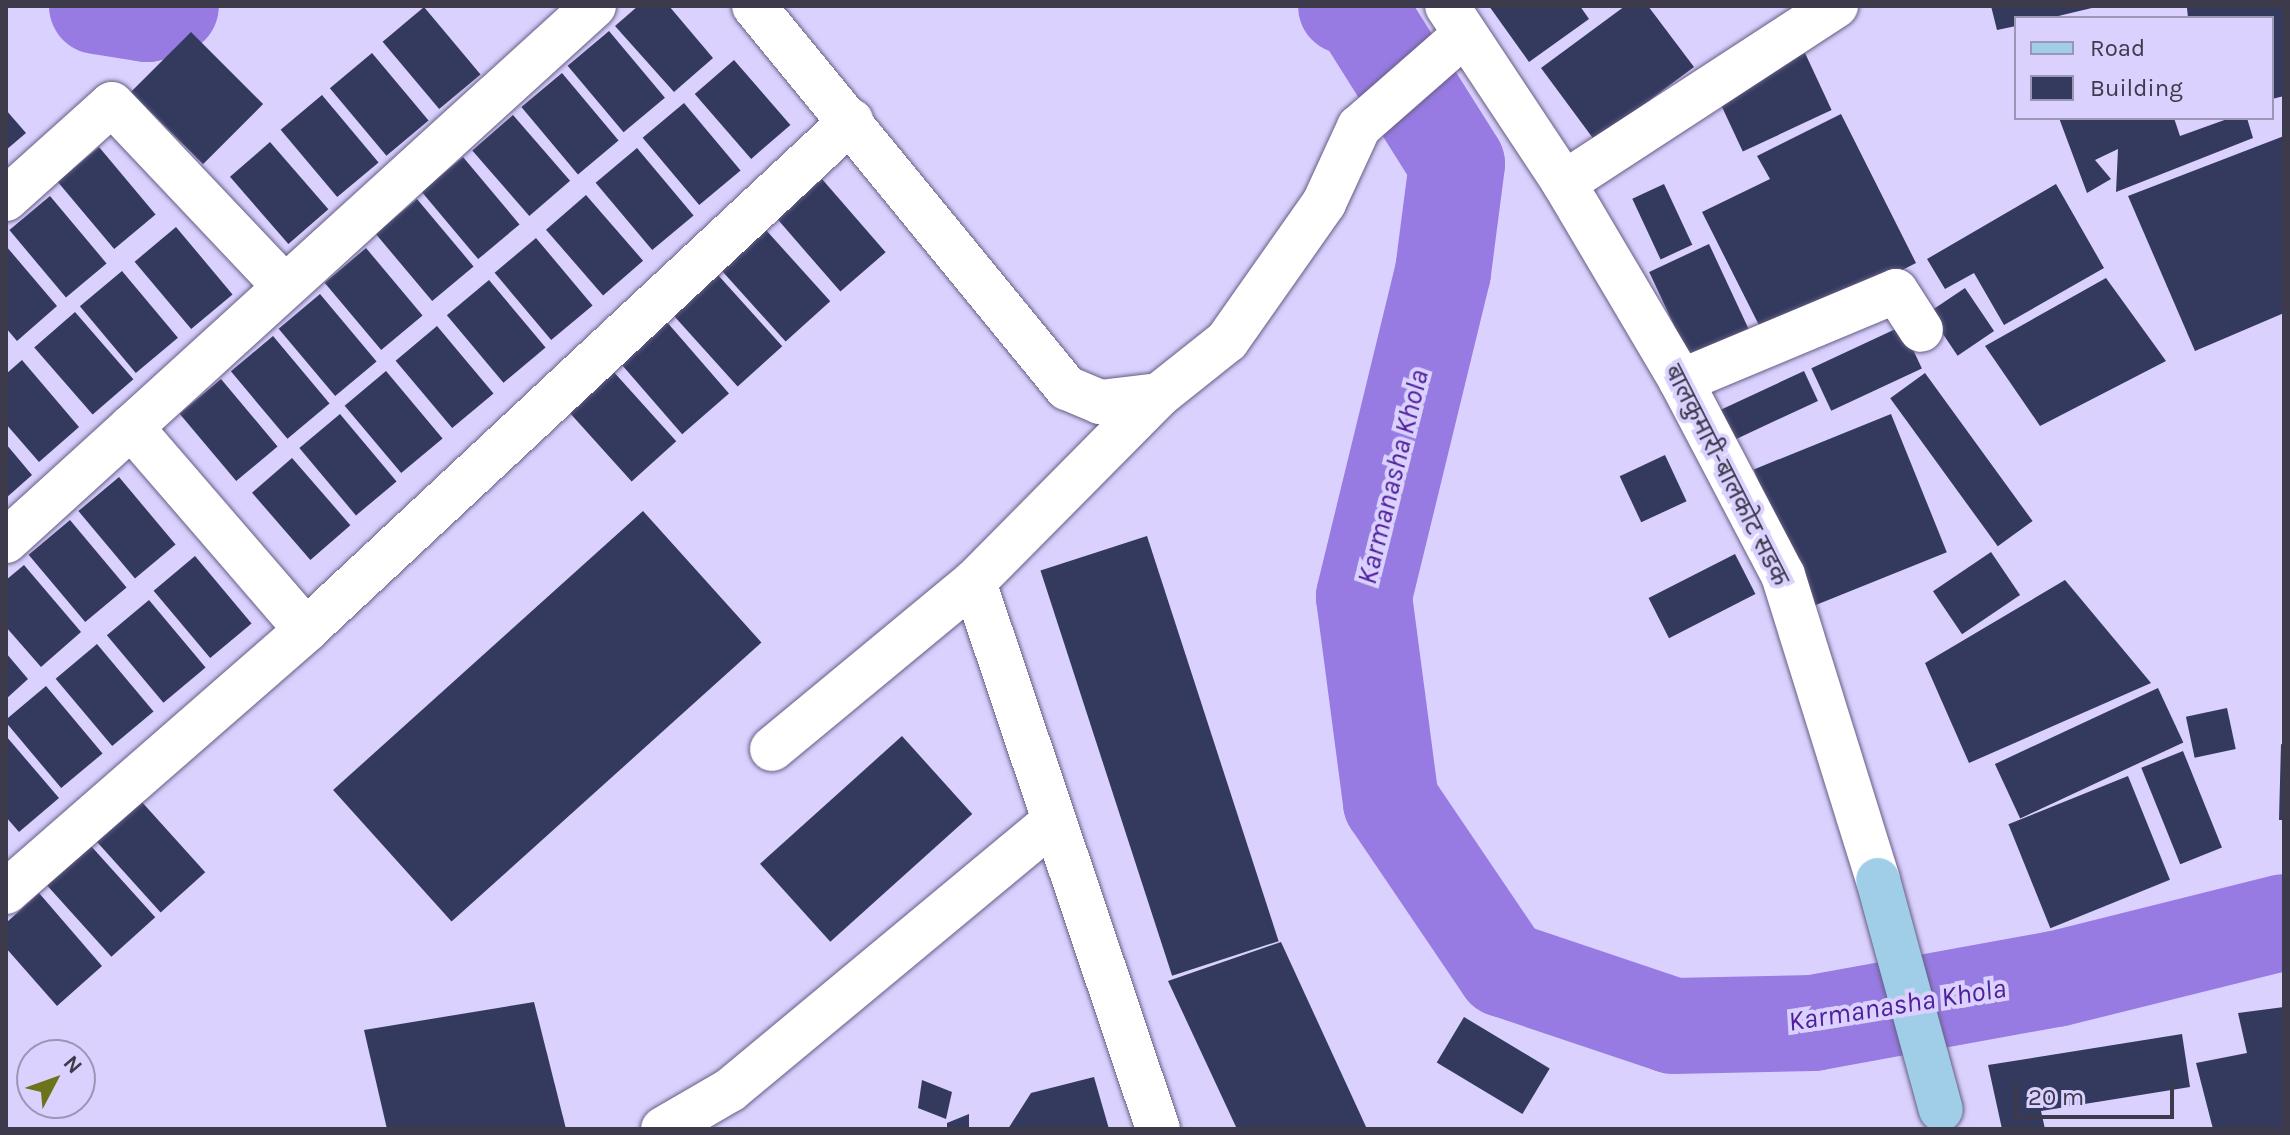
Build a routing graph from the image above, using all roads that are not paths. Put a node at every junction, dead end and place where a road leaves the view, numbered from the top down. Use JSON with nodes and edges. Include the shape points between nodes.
{"nodes":[{"id":1,"x":594,"y":6,"type":"edge"},
{"id":2,"x":754,"y":6,"type":"edge"},
{"id":3,"x":1836,"y":6,"type":"edge"},
{"id":4,"x":1456,"y":21,"type":"edge"},
{"id":5,"x":851,"y":121,"type":"junction"},
{"id":6,"x":1564,"y":183,"type":"junction"},
{"id":7,"x":6,"y":199,"type":"edge"},
{"id":8,"x":284,"y":286,"type":"junction"},
{"id":9,"x":1921,"y":330,"type":"dead end"},
{"id":10,"x":1681,"y":381,"type":"junction"},
{"id":11,"x":1159,"y":395,"type":"junction"},
{"id":12,"x":131,"y":427,"type":"junction"},
{"id":13,"x":6,"y":541,"type":"edge"},
{"id":14,"x":974,"y":582,"type":"junction"},
{"id":15,"x":306,"y":630,"type":"junction"},
{"id":16,"x":772,"y":749,"type":"dead end"},
{"id":17,"x":1054,"y":821,"type":"junction"},
{"id":18,"x":1878,"y":880,"type":"joint"},
{"id":19,"x":6,"y":892,"type":"edge"},
{"id":20,"x":1942,"y":1119,"type":"edge"},
{"id":21,"x":663,"y":1129,"type":"edge"},
{"id":22,"x":1158,"y":1129,"type":"edge"}],
"edges":[{"from":1,"to":8,"type":"street"},
{"from":2,"to":5,"type":"street"},
{"from":3,"to":6,"type":"street"},
{"from":4,"to":6,"type":"street","name":"बालकुमारी-बालकोट सडक"},
{"from":4,"to":11,"type":"street","via":[[1359,127],[1324,203],[1227,341]]},
{"from":5,"to":11,"type":"street","via":[[1067,388],[1100,402]]},
{"from":5,"to":15,"type":"street"},
{"from":6,"to":10,"type":"street","name":"बालकुमारी-बालकोट सडक"},
{"from":7,"to":8,"type":"street","via":[[112,104]]},
{"from":8,"to":12,"type":"street"},
{"from":9,"to":10,"type":"street","via":[[1896,291]]},
{"from":10,"to":18,"type":"street","name":"बालकुमारी-बालकोट सडक","via":[[1783,575]]},
{"from":11,"to":14,"type":"street"},
{"from":12,"to":13,"type":"street"},
{"from":12,"to":15,"type":"street"},
{"from":14,"to":16,"type":"street"},
{"from":14,"to":17,"type":"street"},
{"from":15,"to":19,"type":"street"},
{"from":17,"to":21,"type":"street","via":[[730,1090]]},
{"from":17,"to":22,"type":"street"},
{"from":18,"to":20,"type":"main road","name":"बालकुमारी-बालकोट सडक"}]}
